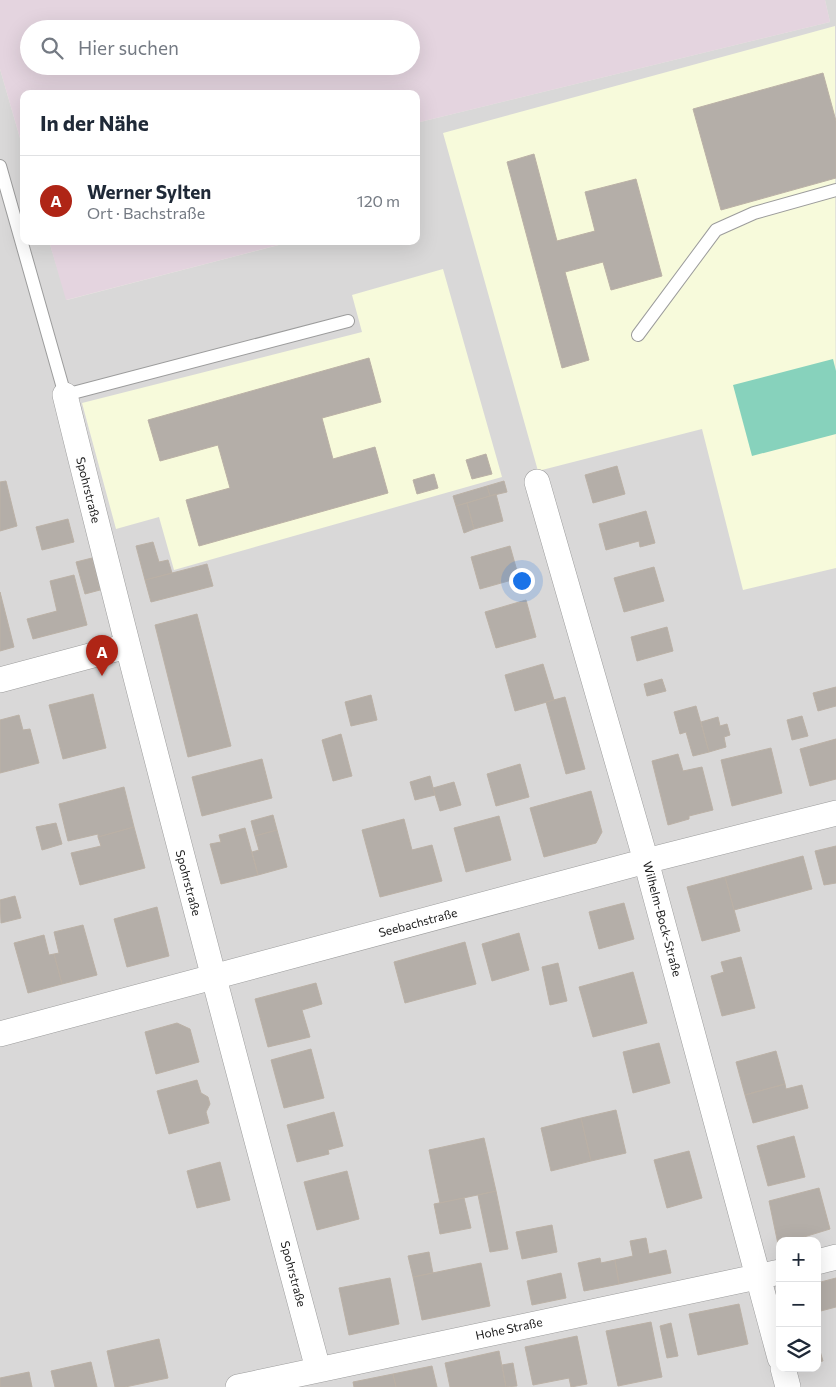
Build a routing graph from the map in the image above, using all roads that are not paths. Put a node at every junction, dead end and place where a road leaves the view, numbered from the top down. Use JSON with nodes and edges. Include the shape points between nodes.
{"nodes":[{"id":1,"x":0,"y":166,"type":"edge"},
{"id":2,"x":836,"y":190,"type":"edge"},
{"id":3,"x":20,"y":236,"type":"edge"},
{"id":4,"x":22,"y":245,"type":"edge"},
{"id":5,"x":348,"y":321,"type":"dead end"},
{"id":6,"x":638,"y":335,"type":"dead end"},
{"id":7,"x":65,"y":395,"type":"junction"},
{"id":8,"x":537,"y":482,"type":"dead end"},
{"id":9,"x":127,"y":646,"type":"junction"},
{"id":10,"x":0,"y":680,"type":"edge"},
{"id":11,"x":836,"y":813,"type":"edge"},
{"id":12,"x":646,"y":861,"type":"junction"},
{"id":13,"x":213,"y":978,"type":"junction"},
{"id":14,"x":0,"y":1034,"type":"edge"},
{"id":15,"x":836,"y":1257,"type":"edge"},
{"id":16,"x":821,"y":1261,"type":"edge"},
{"id":17,"x":769,"y":1274,"type":"edge"},
{"id":18,"x":776,"y":1327,"type":"edge"},
{"id":19,"x":318,"y":1369,"type":"junction"},
{"id":20,"x":783,"y":1372,"type":"edge"},
{"id":21,"x":238,"y":1387,"type":"edge"},
{"id":22,"x":788,"y":1387,"type":"edge"}],
"edges":[{"from":1,"to":3,"type":"lane"},
{"from":2,"to":6,"type":"lane","via":[[754,213],[716,230]]},
{"from":4,"to":7,"type":"lane"},
{"from":5,"to":7,"type":"lane"},
{"from":7,"to":9,"type":"street","name":"Spohrstraße"},
{"from":8,"to":12,"type":"street","name":"Wilhelm-Bock-Straße"},
{"from":9,"to":10,"type":"street"},
{"from":9,"to":13,"type":"street","name":"Spohrstraße"},
{"from":11,"to":12,"type":"street","name":"Seebachstraße"},
{"from":12,"to":13,"type":"street","name":"Seebachstraße"},
{"from":12,"to":17,"type":"street","name":"Wilhelm-Bock-Straße"},
{"from":13,"to":14,"type":"street","name":"Seebachstraße"},
{"from":13,"to":19,"type":"street","name":"Spohrstraße"},
{"from":15,"to":16,"type":"street"},
{"from":17,"to":18,"type":"street","name":"Wilhelm-Bock-Straße"},
{"from":17,"to":19,"type":"street","name":"Hohe Straße"},
{"from":19,"to":21,"type":"street","name":"Hohe Straße"},
{"from":20,"to":22,"type":"street"}]}
